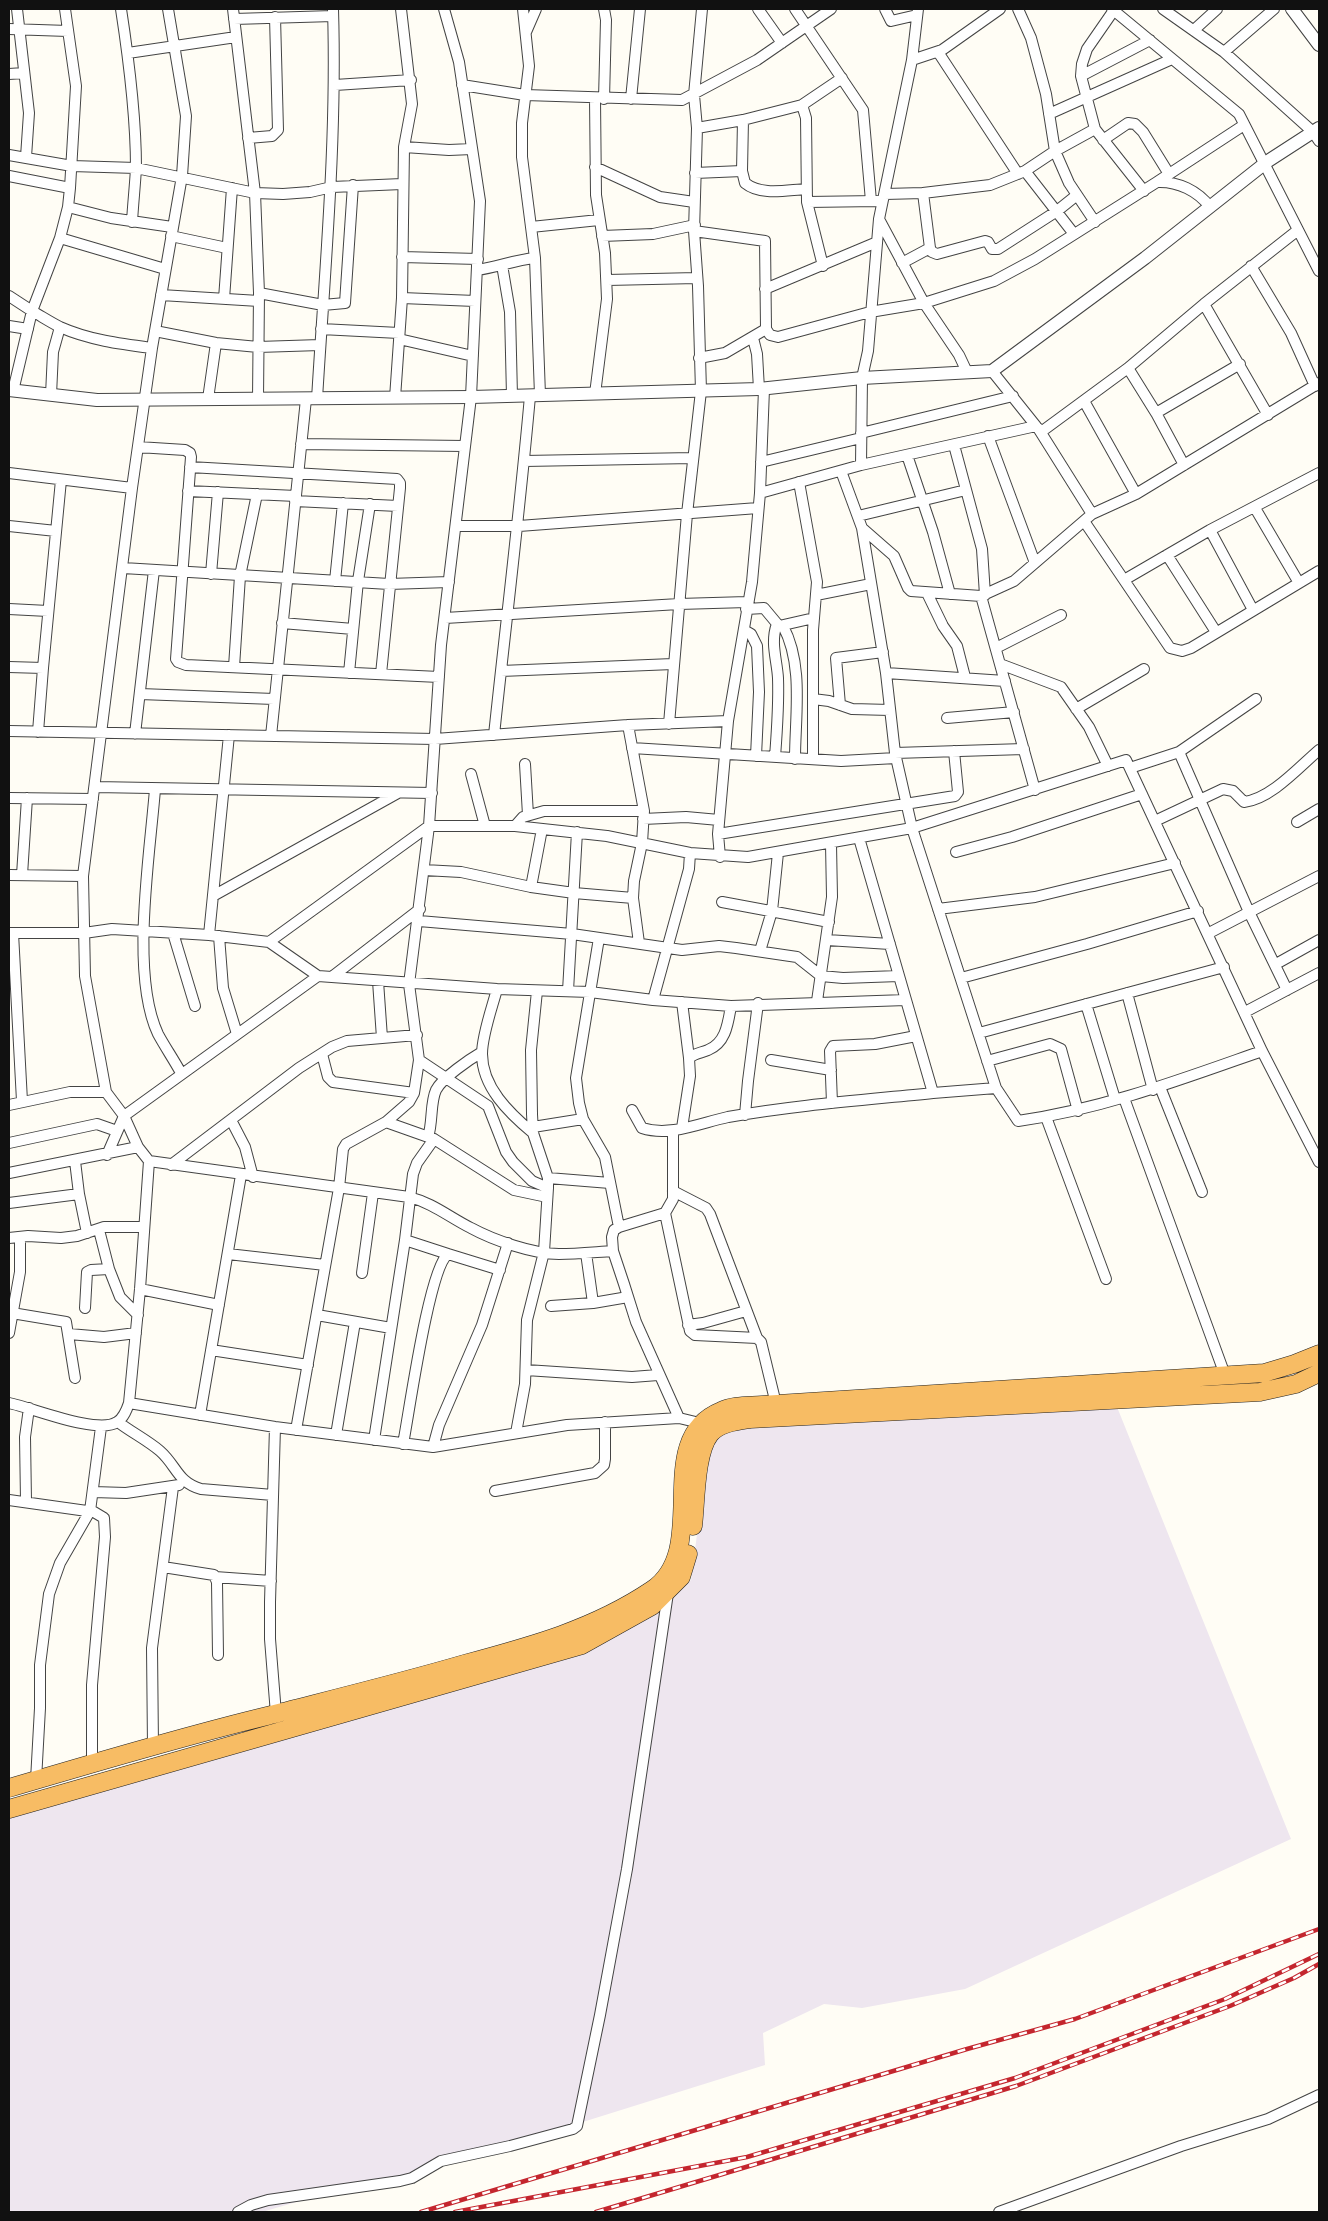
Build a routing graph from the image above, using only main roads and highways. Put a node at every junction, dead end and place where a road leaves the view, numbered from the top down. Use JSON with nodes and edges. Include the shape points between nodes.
{"nodes":[{"id":1,"x":1319,"y":1354,"type":"edge"},
{"id":2,"x":1319,"y":1373,"type":"edge"},
{"id":3,"x":706,"y":1427,"type":"junction"},
{"id":4,"x":9,"y":1788,"type":"edge"},
{"id":5,"x":9,"y":1809,"type":"edge"}],
"edges":[{"from":1,"to":3,"type":"highway","via":[[1264,1373],[732,1407],[715,1413]]},
{"from":2,"to":3,"type":"highway","via":[[1296,1384],[1260,1392],[750,1419]]},
{"from":3,"to":4,"type":"highway","via":[[695,1431],[688,1445],[681,1538],[670,1572],[652,1590],[578,1630],[552,1640]]},
{"from":3,"to":5,"type":"highway","via":[[692,1538],[681,1577],[652,1606],[582,1645]]}]}
